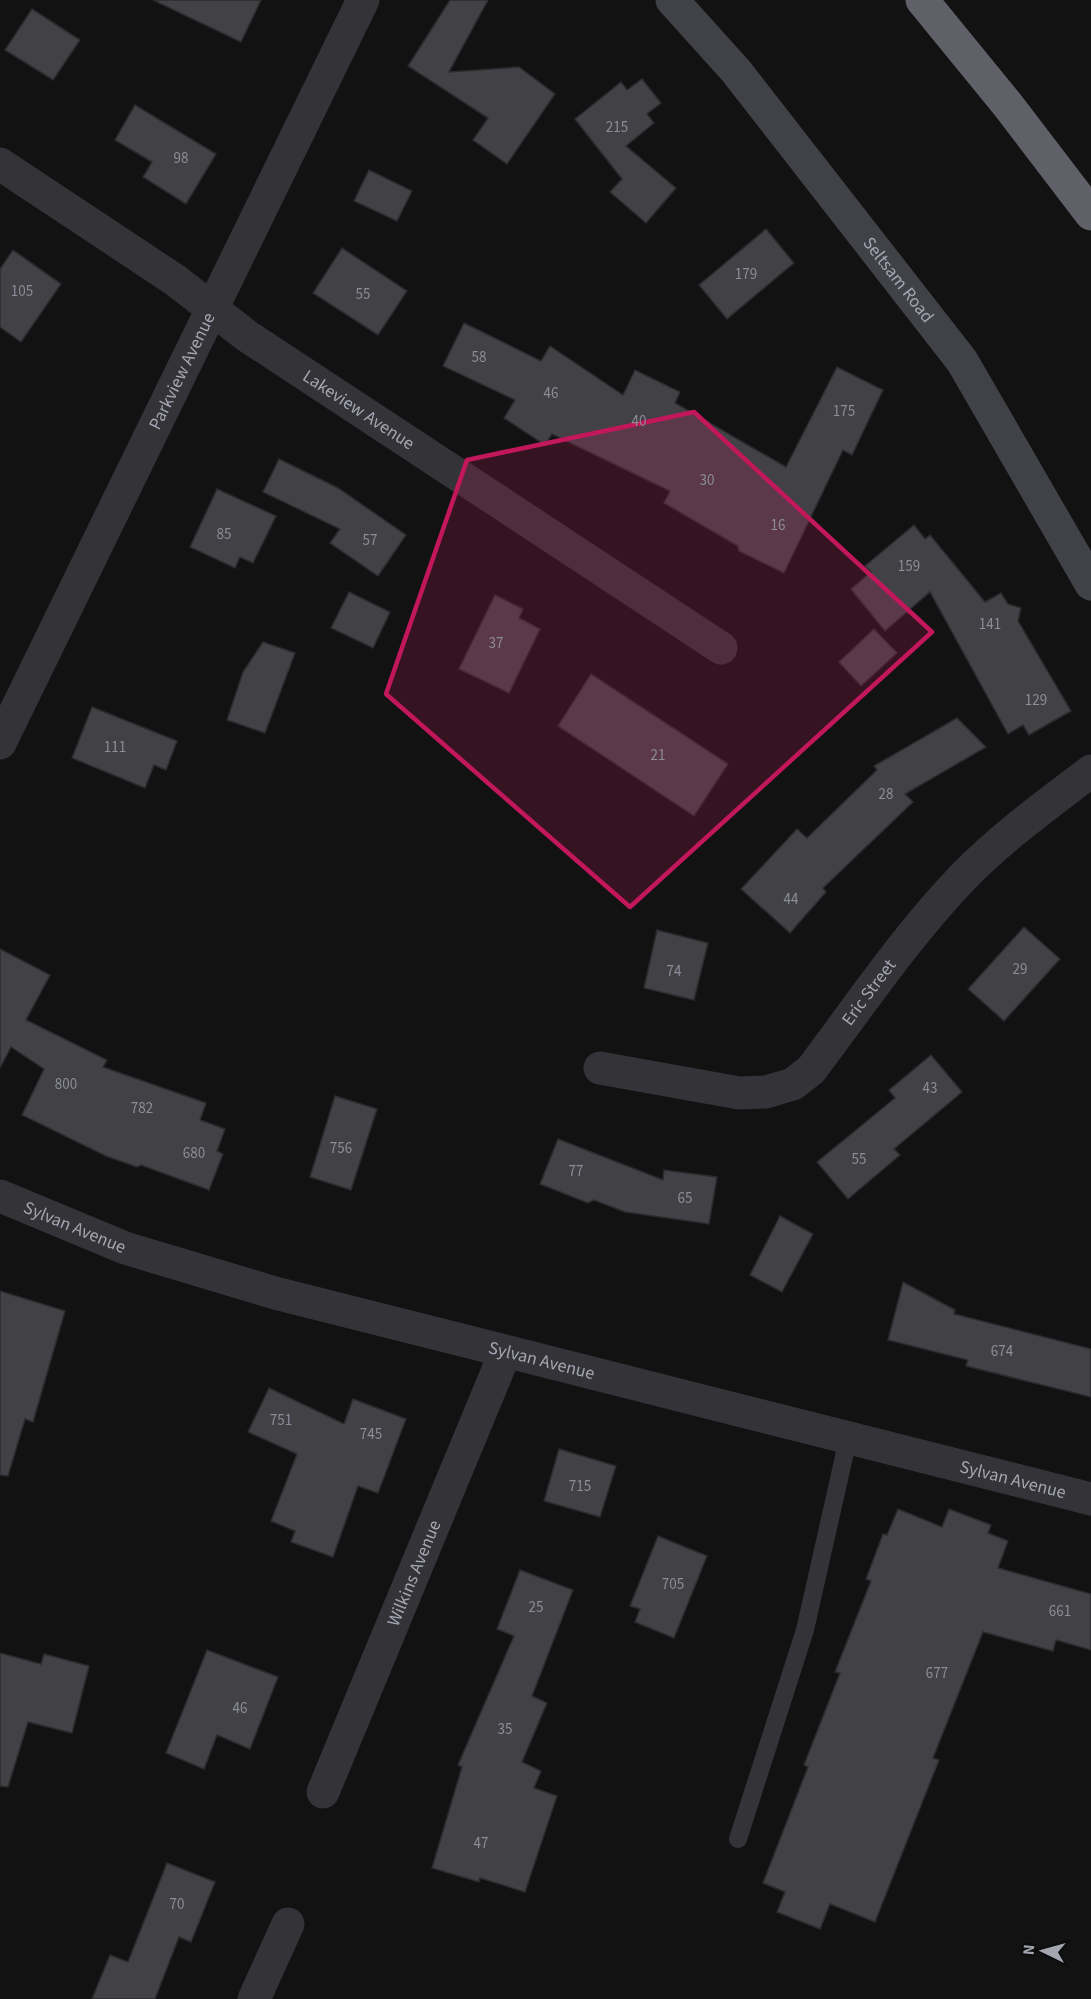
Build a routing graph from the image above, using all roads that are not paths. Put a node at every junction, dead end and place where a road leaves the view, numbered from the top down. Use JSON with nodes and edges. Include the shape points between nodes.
{"nodes":[{"id":1,"x":363,"y":0,"type":"edge"},
{"id":2,"x":672,"y":0,"type":"edge"},
{"id":3,"x":922,"y":0,"type":"edge"},
{"id":4,"x":0,"y":164,"type":"edge"},
{"id":5,"x":1091,"y":214,"type":"edge"},
{"id":6,"x":212,"y":309,"type":"junction"},
{"id":7,"x":1091,"y":584,"type":"edge"},
{"id":8,"x":721,"y":648,"type":"dead end"},
{"id":9,"x":0,"y":743,"type":"edge"},
{"id":10,"x":1091,"y":771,"type":"edge"},
{"id":11,"x":600,"y":1068,"type":"dead end"},
{"id":12,"x":0,"y":1196,"type":"edge"},
{"id":13,"x":505,"y":1353,"type":"junction"},
{"id":14,"x":848,"y":1439,"type":"junction"},
{"id":15,"x":1091,"y":1500,"type":"edge"},
{"id":16,"x":324,"y":1792,"type":"dead end"},
{"id":17,"x":738,"y":1839,"type":"dead end"},
{"id":18,"x":288,"y":1923,"type":"dead end"},
{"id":19,"x":254,"y":1999,"type":"edge"}],
"edges":[{"from":1,"to":6,"type":"street","name":"Parkview Avenue"},
{"from":2,"to":7,"type":"main road","name":"Seltsam Road","via":[[736,71],[962,361]]},
{"from":3,"to":5,"type":"highway"},
{"from":4,"to":6,"type":"street","name":"Lakeview Avenue","via":[[175,280]]},
{"from":6,"to":8,"type":"street","name":"Lakeview Avenue","via":[[247,336]]},
{"from":6,"to":9,"type":"street","name":"Parkview Avenue"},
{"from":10,"to":11,"type":"street","name":"Eric Street","via":[[995,846],[964,876],[811,1070],[793,1084],[766,1092],[739,1093]]},
{"from":12,"to":13,"type":"street","name":"Sylvan Avenue","via":[[125,1248],[275,1293]]},
{"from":13,"to":14,"type":"street","name":"Sylvan Avenue"},
{"from":13,"to":16,"type":"street","name":"Wilkins Avenue"},
{"from":14,"to":15,"type":"street","name":"Sylvan Avenue"},
{"from":14,"to":17,"type":"lane","via":[[806,1630]]},
{"from":18,"to":19,"type":"street"}]}
